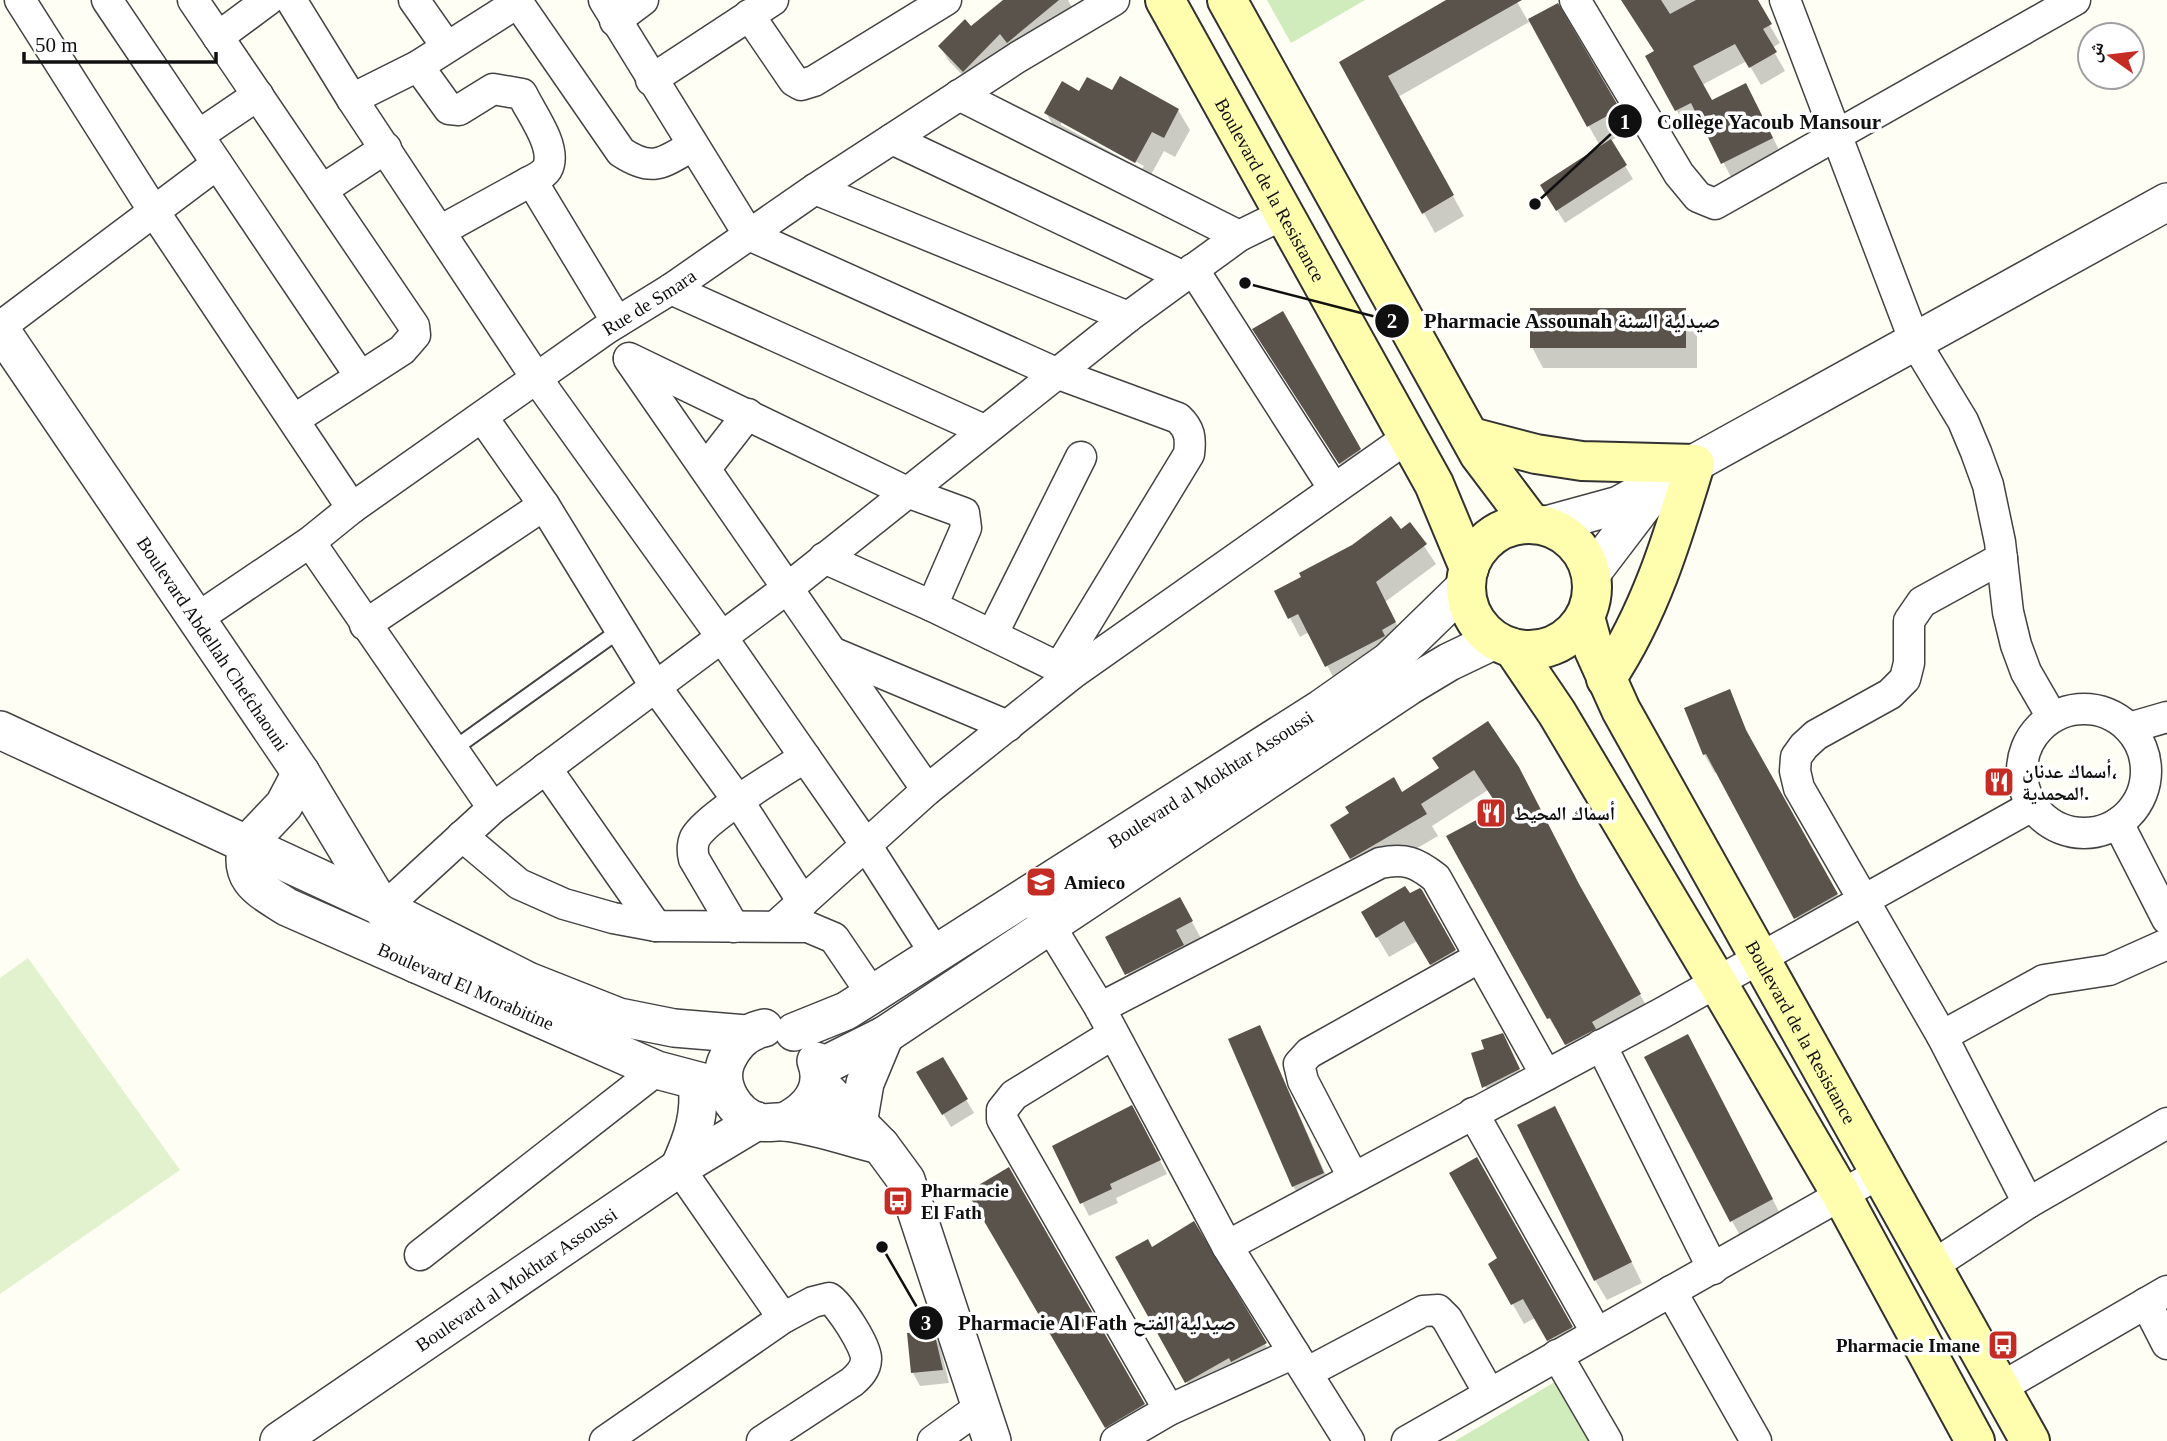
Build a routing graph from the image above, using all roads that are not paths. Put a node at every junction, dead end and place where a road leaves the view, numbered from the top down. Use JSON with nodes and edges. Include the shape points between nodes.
{"nodes":[{"id":1,"x":20,"y":0,"type":"edge"},
{"id":2,"x":107,"y":0,"type":"edge"},
{"id":3,"x":193,"y":0,"type":"edge"},
{"id":4,"x":268,"y":0,"type":"edge"},
{"id":5,"x":291,"y":0,"type":"edge"},
{"id":6,"x":414,"y":0,"type":"edge"},
{"id":7,"x":643,"y":0,"type":"edge"},
{"id":8,"x":946,"y":0,"type":"edge"},
{"id":9,"x":1114,"y":0,"type":"edge"},
{"id":10,"x":1165,"y":0,"type":"edge"},
{"id":11,"x":1227,"y":0,"type":"edge"},
{"id":12,"x":1575,"y":0,"type":"edge"},
{"id":13,"x":1785,"y":0,"type":"edge"},
{"id":14,"x":2075,"y":0,"type":"edge"},
{"id":15,"x":516,"y":2,"type":"edge"},
{"id":16,"x":761,"y":7,"type":"edge"},
{"id":17,"x":610,"y":11,"type":"edge"},
{"id":18,"x":218,"y":37,"type":"junction"},
{"id":19,"x":447,"y":47,"type":"junction"},
{"id":20,"x":418,"y":66,"type":"junction"},
{"id":21,"x":651,"y":80,"type":"junction"},
{"id":22,"x":258,"y":95,"type":"junction"},
{"id":23,"x":959,"y":95,"type":"junction"},
{"id":24,"x":352,"y":99,"type":"junction"},
{"id":25,"x":199,"y":135,"type":"junction"},
{"id":26,"x":1838,"y":136,"type":"junction"},
{"id":27,"x":892,"y":139,"type":"junction"},
{"id":28,"x":692,"y":146,"type":"junction"},
{"id":29,"x":386,"y":148,"type":"junction"},
{"id":30,"x":217,"y":164,"type":"junction"},
{"id":31,"x":528,"y":182,"type":"junction"},
{"id":32,"x":815,"y":189,"type":"junction"},
{"id":33,"x":322,"y":190,"type":"junction"},
{"id":34,"x":2167,"y":202,"type":"edge"},
{"id":35,"x":153,"y":210,"type":"junction"},
{"id":36,"x":1286,"y":213,"type":"junction"},
{"id":37,"x":440,"y":230,"type":"junction"},
{"id":38,"x":749,"y":236,"type":"junction"},
{"id":39,"x":1238,"y":236,"type":"junction"},
{"id":40,"x":1188,"y":272,"type":"junction"},
{"id":41,"x":671,"y":289,"type":"junction"},
{"id":42,"x":1128,"y":317,"type":"junction"},
{"id":43,"x":611,"y":325,"type":"junction"},
{"id":44,"x":0,"y":328,"type":"edge"},
{"id":45,"x":1915,"y":342,"type":"junction"},
{"id":46,"x":629,"y":358,"type":"junction"},
{"id":47,"x":1056,"y":373,"type":"junction"},
{"id":48,"x":360,"y":376,"type":"junction"},
{"id":49,"x":537,"y":379,"type":"junction"},
{"id":50,"x":748,"y":414,"type":"junction"},
{"id":51,"x":483,"y":418,"type":"junction"},
{"id":52,"x":295,"y":419,"type":"junction"},
{"id":53,"x":984,"y":430,"type":"junction"},
{"id":54,"x":1471,"y":437,"type":"junction"},
{"id":55,"x":1407,"y":438,"type":"junction"},
{"id":56,"x":1081,"y":457,"type":"dead end"},
{"id":57,"x":1695,"y":464,"type":"junction"},
{"id":58,"x":706,"y":468,"type":"junction"},
{"id":59,"x":1659,"y":484,"type":"junction"},
{"id":60,"x":1334,"y":489,"type":"junction"},
{"id":61,"x":907,"y":492,"type":"junction"},
{"id":62,"x":544,"y":505,"type":"junction"},
{"id":63,"x":352,"y":508,"type":"junction"},
{"id":64,"x":1538,"y":524,"type":"junction"},
{"id":65,"x":310,"y":542,"type":"junction"},
{"id":66,"x":824,"y":558,"type":"junction"},
{"id":67,"x":2002,"y":558,"type":"junction"},
{"id":68,"x":1591,"y":574,"type":"junction"},
{"id":69,"x":1468,"y":577,"type":"junction"},
{"id":70,"x":789,"y":587,"type":"junction"},
{"id":71,"x":932,"y":606,"type":"junction"},
{"id":72,"x":1585,"y":617,"type":"junction"},
{"id":73,"x":196,"y":620,"type":"junction"},
{"id":74,"x":365,"y":625,"type":"junction"},
{"id":75,"x":620,"y":630,"type":"junction"},
{"id":76,"x":992,"y":635,"type":"junction"},
{"id":77,"x":721,"y":636,"type":"junction"},
{"id":78,"x":1504,"y":644,"type":"junction"},
{"id":79,"x":834,"y":653,"type":"junction"},
{"id":80,"x":1065,"y":671,"type":"junction"},
{"id":81,"x":1606,"y":680,"type":"junction"},
{"id":82,"x":655,"y":686,"type":"junction"},
{"id":83,"x":2052,"y":717,"type":"junction"},
{"id":84,"x":2167,"y":717,"type":"edge"},
{"id":85,"x":1008,"y":726,"type":"junction"},
{"id":86,"x":2129,"y":729,"type":"junction"},
{"id":87,"x":0,"y":730,"type":"edge"},
{"id":88,"x":452,"y":750,"type":"junction"},
{"id":89,"x":805,"y":757,"type":"junction"},
{"id":90,"x":546,"y":768,"type":"junction"},
{"id":91,"x":301,"y":773,"type":"junction"},
{"id":92,"x":927,"y":790,"type":"junction"},
{"id":93,"x":739,"y":802,"type":"junction"},
{"id":94,"x":2032,"y":806,"type":"junction"},
{"id":95,"x":493,"y":808,"type":"junction"},
{"id":96,"x":2119,"y":823,"type":"junction"},
{"id":97,"x":463,"y":836,"type":"junction"},
{"id":98,"x":247,"y":844,"type":"junction"},
{"id":99,"x":866,"y":845,"type":"junction"},
{"id":100,"x":1032,"y":896,"type":"junction"},
{"id":101,"x":803,"y":902,"type":"junction"},
{"id":102,"x":1863,"y":902,"type":"junction"},
{"id":103,"x":384,"y":908,"type":"junction"},
{"id":104,"x":2167,"y":919,"type":"edge"},
{"id":105,"x":656,"y":926,"type":"junction"},
{"id":106,"x":776,"y":926,"type":"junction"},
{"id":107,"x":734,"y":927,"type":"junction"},
{"id":108,"x":1050,"y":927,"type":"junction"},
{"id":109,"x":2167,"y":944,"type":"edge"},
{"id":110,"x":935,"y":953,"type":"junction"},
{"id":111,"x":1480,"y":957,"type":"junction"},
{"id":112,"x":1760,"y":959,"type":"junction"},
{"id":113,"x":416,"y":964,"type":"junction"},
{"id":114,"x":1717,"y":982,"type":"junction"},
{"id":115,"x":872,"y":994,"type":"junction"},
{"id":116,"x":1107,"y":1021,"type":"junction"},
{"id":117,"x":794,"y":1032,"type":"junction"},
{"id":118,"x":746,"y":1034,"type":"junction"},
{"id":119,"x":885,"y":1035,"type":"junction"},
{"id":120,"x":1942,"y":1037,"type":"junction"},
{"id":121,"x":1601,"y":1045,"type":"junction"},
{"id":122,"x":657,"y":1070,"type":"junction"},
{"id":123,"x":1546,"y":1075,"type":"junction"},
{"id":124,"x":819,"y":1076,"type":"junction"},
{"id":125,"x":711,"y":1084,"type":"junction"},
{"id":126,"x":1473,"y":1113,"type":"junction"},
{"id":127,"x":771,"y":1121,"type":"junction"},
{"id":128,"x":2167,"y":1123,"type":"edge"},
{"id":129,"x":869,"y":1135,"type":"junction"},
{"id":130,"x":679,"y":1168,"type":"junction"},
{"id":131,"x":1880,"y":1173,"type":"junction"},
{"id":132,"x":1353,"y":1177,"type":"junction"},
{"id":133,"x":1842,"y":1196,"type":"junction"},
{"id":134,"x":2028,"y":1203,"type":"junction"},
{"id":135,"x":1227,"y":1246,"type":"junction"},
{"id":136,"x":420,"y":1255,"type":"dead end"},
{"id":137,"x":1932,"y":1266,"type":"junction"},
{"id":138,"x":1713,"y":1269,"type":"junction"},
{"id":139,"x":1671,"y":1291,"type":"junction"},
{"id":140,"x":2157,"y":1297,"type":"edge"},
{"id":141,"x":783,"y":1318,"type":"junction"},
{"id":142,"x":1596,"y":1332,"type":"junction"},
{"id":143,"x":2167,"y":1344,"type":"edge"},
{"id":144,"x":1557,"y":1355,"type":"junction"},
{"id":145,"x":1301,"y":1362,"type":"junction"},
{"id":146,"x":2000,"y":1388,"type":"junction"},
{"id":147,"x":1489,"y":1393,"type":"junction"},
{"id":148,"x":980,"y":1407,"type":"junction"},
{"id":149,"x":1169,"y":1410,"type":"junction"},
{"id":150,"x":1966,"y":1438,"type":"edge"},
{"id":151,"x":279,"y":1441,"type":"edge"},
{"id":152,"x":606,"y":1441,"type":"edge"},
{"id":153,"x":762,"y":1441,"type":"edge"},
{"id":154,"x":933,"y":1441,"type":"edge"},
{"id":155,"x":992,"y":1441,"type":"edge"},
{"id":156,"x":1116,"y":1441,"type":"edge"},
{"id":157,"x":1349,"y":1441,"type":"edge"},
{"id":158,"x":1407,"y":1441,"type":"edge"},
{"id":159,"x":1607,"y":1441,"type":"edge"},
{"id":160,"x":1756,"y":1441,"type":"edge"},
{"id":161,"x":2030,"y":1441,"type":"edge"}],
"edges":[{"from":1,"to":35,"type":"street"},
{"from":2,"to":25,"type":"street"},
{"from":3,"to":18,"type":"street"},
{"from":4,"to":18,"type":"street"},
{"from":5,"to":24,"type":"street"},
{"from":6,"to":19,"type":"street"},
{"from":7,"to":17,"type":"street"},
{"from":8,"to":16,"type":"street","via":[[801,85],[794,81]]},
{"from":9,"to":23,"type":"street","name":"Rue de Smara"},
{"from":10,"to":36,"type":"main road","name":"Boulevard de la Resistance"},
{"from":11,"to":54,"type":"main road"},
{"from":12,"to":26,"type":"street","via":[[1679,174],[1698,197],[1715,204]]},
{"from":13,"to":26,"type":"street"},
{"from":14,"to":26,"type":"street"},
{"from":15,"to":19,"type":"street"},
{"from":15,"to":28,"type":"street","via":[[621,152],[647,166]]},
{"from":16,"to":21,"type":"street"},
{"from":17,"to":21,"type":"street"},
{"from":18,"to":22,"type":"street"},
{"from":19,"to":20,"type":"street"},
{"from":20,"to":24,"type":"street"},
{"from":20,"to":31,"type":"street","via":[[449,109],[460,110],[493,89],[522,94],[548,147],[550,163],[545,173]]},
{"from":21,"to":28,"type":"street"},
{"from":22,"to":25,"type":"street"},
{"from":22,"to":33,"type":"street"},
{"from":23,"to":27,"type":"street","name":"Rue de Smara"},
{"from":23,"to":39,"type":"street"},
{"from":24,"to":29,"type":"street"},
{"from":25,"to":30,"type":"street"},
{"from":26,"to":45,"type":"street"},
{"from":27,"to":32,"type":"street","name":"Rue de Smara"},
{"from":27,"to":40,"type":"street"},
{"from":28,"to":38,"type":"street"},
{"from":29,"to":33,"type":"street"},
{"from":29,"to":37,"type":"street"},
{"from":30,"to":35,"type":"street"},
{"from":30,"to":48,"type":"street"},
{"from":31,"to":37,"type":"street"},
{"from":31,"to":43,"type":"street","via":[[536,188]]},
{"from":32,"to":38,"type":"street","name":"Rue de Smara"},
{"from":32,"to":42,"type":"street"},
{"from":33,"to":48,"type":"street","via":[[414,326],[410,344]]},
{"from":34,"to":45,"type":"street"},
{"from":35,"to":44,"type":"street"},
{"from":35,"to":52,"type":"street"},
{"from":36,"to":39,"type":"street"},
{"from":36,"to":55,"type":"main road","name":"Boulevard de la Resistance"},
{"from":37,"to":49,"type":"street"},
{"from":38,"to":41,"type":"street","name":"Rue de Smara"},
{"from":38,"to":47,"type":"street"},
{"from":39,"to":40,"type":"street"},
{"from":40,"to":42,"type":"street"},
{"from":40,"to":60,"type":"street"},
{"from":41,"to":43,"type":"street","name":"Rue de Smara"},
{"from":41,"to":53,"type":"street"},
{"from":42,"to":47,"type":"street"},
{"from":43,"to":46,"type":"street"},
{"from":43,"to":49,"type":"street","name":"Rue de Smara"},
{"from":44,"to":73,"type":"street","name":"Boulevard Abdellah Chefchaouni"},
{"from":45,"to":57,"type":"street"},
{"from":45,"to":67,"type":"street","via":[[1963,421],[1976,452],[1988,485]]},
{"from":46,"to":50,"type":"street"},
{"from":46,"to":58,"type":"street"},
{"from":47,"to":53,"type":"street"},
{"from":47,"to":80,"type":"street","via":[[1178,418],[1191,438],[1188,454]]},
{"from":48,"to":52,"type":"street"},
{"from":49,"to":51,"type":"street","name":"Rue de Smara"},
{"from":49,"to":77,"type":"street"},
{"from":50,"to":58,"type":"street"},
{"from":50,"to":61,"type":"street"},
{"from":51,"to":62,"type":"street"},
{"from":51,"to":63,"type":"street","name":"Rue de Smara"},
{"from":52,"to":63,"type":"street"},
{"from":53,"to":61,"type":"street"},
{"from":54,"to":57,"type":"main road","via":[[1582,461]]},
{"from":54,"to":64,"type":"main road","via":[[1503,489]]},
{"from":55,"to":60,"type":"street"},
{"from":55,"to":69,"type":"main road","name":"Boulevard de la Resistance","via":[[1434,484]]},
{"from":56,"to":76,"type":"street"},
{"from":57,"to":59,"type":"street"},
{"from":57,"to":81,"type":"main road","via":[[1656,584],[1631,642]]},
{"from":58,"to":70,"type":"street"},
{"from":59,"to":64,"type":"street","via":[[1619,505]]},
{"from":59,"to":68,"type":"street"},
{"from":60,"to":80,"type":"street"},
{"from":61,"to":66,"type":"street"},
{"from":61,"to":71,"type":"street","via":[[964,513],[967,521]]},
{"from":62,"to":74,"type":"street"},
{"from":62,"to":75,"type":"street"},
{"from":63,"to":65,"type":"street","name":"Rue de Smara"},
{"from":64,"to":68,"type":"main road","via":[[1562,532],[1576,543]]},
{"from":64,"to":69,"type":"main road","via":[[1511,526],[1493,535],[1478,549]]},
{"from":65,"to":73,"type":"street","name":"Rue de Smara"},
{"from":65,"to":74,"type":"street"},
{"from":66,"to":70,"type":"street"},
{"from":66,"to":71,"type":"street"},
{"from":67,"to":83,"type":"street","via":[[2016,645]]},
{"from":67,"to":102,"type":"street","via":[[1922,602],[1909,621],[1905,679],[1890,694],[1816,735],[1796,757],[1799,788]]},
{"from":68,"to":72,"type":"main road","via":[[1593,589]]},
{"from":69,"to":78,"type":"main road","via":[[1479,625]]},
{"from":69,"to":100,"type":"street","name":"Boulevard al Mokhtar Assoussi","via":[[1389,661]]},
{"from":70,"to":77,"type":"street"},
{"from":70,"to":79,"type":"street"},
{"from":71,"to":76,"type":"street"},
{"from":72,"to":78,"type":"main road","via":[[1572,634],[1554,645],[1534,650]]},
{"from":72,"to":81,"type":"main road","name":"Boulevard de la Resistance"},
{"from":73,"to":91,"type":"street","name":"Boulevard Abdellah Chefchaouni"},
{"from":74,"to":88,"type":"street"},
{"from":75,"to":82,"type":"street"},
{"from":75,"to":88,"type":"lane"},
{"from":76,"to":80,"type":"street"},
{"from":77,"to":82,"type":"street"},
{"from":77,"to":89,"type":"street"},
{"from":78,"to":108,"type":"street","name":"Boulevard al Mokhtar Assoussi","via":[[1449,662],[1409,686]]},
{"from":78,"to":114,"type":"main road","via":[[1557,713]]},
{"from":79,"to":85,"type":"street"},
{"from":79,"to":92,"type":"street"},
{"from":80,"to":85,"type":"street"},
{"from":81,"to":112,"type":"main road","name":"Boulevard de la Resistance"},
{"from":82,"to":90,"type":"street"},
{"from":82,"to":93,"type":"street"},
{"from":83,"to":86,"type":"street","via":[[2078,709],[2100,711]]},
{"from":83,"to":94,"type":"street","via":[[2036,731],[2023,756],[2022,778]]},
{"from":84,"to":86,"type":"street"},
{"from":85,"to":92,"type":"street"},
{"from":86,"to":96,"type":"street","via":[[2141,747],[2146,769],[2142,791]]},
{"from":87,"to":98,"type":"street","name":"Boulevard El Morabitine"},
{"from":88,"to":95,"type":"street"},
{"from":89,"to":93,"type":"street"},
{"from":89,"to":99,"type":"street"},
{"from":90,"to":95,"type":"street"},
{"from":90,"to":105,"type":"street"},
{"from":91,"to":98,"type":"street","via":[[284,805]]},
{"from":91,"to":103,"type":"street","name":"Boulevard Abdellah Chefchaouni"},
{"from":92,"to":99,"type":"street"},
{"from":93,"to":101,"type":"street"},
{"from":93,"to":107,"type":"street","via":[[696,836],[692,849]]},
{"from":94,"to":96,"type":"street","via":[[2047,822],[2077,834],[2099,832]]},
{"from":94,"to":102,"type":"street"},
{"from":95,"to":97,"type":"street"},
{"from":96,"to":104,"type":"street"},
{"from":97,"to":103,"type":"street"},
{"from":97,"to":105,"type":"street","via":[[519,884],[564,904]]},
{"from":98,"to":103,"type":"street","name":"Boulevard El Morabitine"},
{"from":98,"to":113,"type":"street","name":"Boulevard El Morabitine","via":[[246,874],[264,892],[287,907]]},
{"from":99,"to":101,"type":"street"},
{"from":99,"to":110,"type":"street"},
{"from":100,"to":108,"type":"street"},
{"from":100,"to":110,"type":"street","name":"Boulevard al Mokhtar Assoussi"},
{"from":101,"to":106,"type":"street"},
{"from":102,"to":112,"type":"street"},
{"from":102,"to":120,"type":"street"},
{"from":103,"to":113,"type":"street","name":"Boulevard Abdellah Chefchaouni"},
{"from":103,"to":118,"type":"street","name":"Boulevard El Morabitine","via":[[528,981],[619,1017],[674,1028]]},
{"from":105,"to":107,"type":"street"},
{"from":106,"to":107,"type":"street"},
{"from":106,"to":115,"type":"street","via":[[808,927],[834,938]]},
{"from":108,"to":116,"type":"street"},
{"from":108,"to":119,"type":"street","name":"Boulevard al Mokhtar Assoussi"},
{"from":109,"to":120,"type":"street","via":[[2109,970],[2044,980]]},
{"from":110,"to":115,"type":"street","name":"Boulevard al Mokhtar Assoussi"},
{"from":111,"to":116,"type":"street","via":[[1436,878],[1415,862],[1398,859],[1380,863]]},
{"from":111,"to":123,"type":"street"},
{"from":111,"to":132,"type":"street","via":[[1303,1057],[1299,1071],[1303,1081]]},
{"from":112,"to":114,"type":"street"},
{"from":112,"to":131,"type":"main road","name":"Boulevard de la Resistance"},
{"from":113,"to":122,"type":"street","name":"Boulevard El Morabitine"},
{"from":114,"to":121,"type":"street"},
{"from":114,"to":133,"type":"main road"},
{"from":115,"to":117,"type":"street","name":"Boulevard al Mokhtar Assoussi","via":[[846,1011]]},
{"from":116,"to":135,"type":"street"},
{"from":116,"to":149,"type":"street","via":[[1014,1095],[1002,1110],[1002,1119]]},
{"from":117,"to":118,"type":"street","via":[[766,1027]]},
{"from":117,"to":124,"type":"street","via":[[811,1047]]},
{"from":118,"to":125,"type":"street","via":[[731,1049]]},
{"from":119,"to":124,"type":"street","name":"Boulevard al Mokhtar Assoussi"},
{"from":119,"to":129,"type":"street","via":[[865,1083]]},
{"from":120,"to":134,"type":"street"},
{"from":121,"to":123,"type":"street"},
{"from":121,"to":138,"type":"street"},
{"from":122,"to":125,"type":"street","name":"Boulevard El Morabitine"},
{"from":122,"to":136,"type":"street"},
{"from":123,"to":126,"type":"street"},
{"from":124,"to":127,"type":"street","via":[[813,1100],[801,1113]]},
{"from":124,"to":129,"type":"street"},
{"from":125,"to":127,"type":"street","via":[[737,1109]]},
{"from":125,"to":130,"type":"street"},
{"from":126,"to":132,"type":"street"},
{"from":126,"to":142,"type":"street"},
{"from":127,"to":129,"type":"street"},
{"from":127,"to":130,"type":"street","name":"Boulevard al Mokhtar Assoussi"},
{"from":128,"to":134,"type":"street"},
{"from":129,"to":148,"type":"street","via":[[906,1180]]},
{"from":130,"to":141,"type":"street"},
{"from":130,"to":151,"type":"street","name":"Boulevard al Mokhtar Assoussi"},
{"from":131,"to":133,"type":"street"},
{"from":131,"to":137,"type":"main road","name":"Boulevard de la Resistance"},
{"from":132,"to":135,"type":"street"},
{"from":133,"to":138,"type":"street"},
{"from":133,"to":150,"type":"main road"},
{"from":134,"to":137,"type":"street"},
{"from":135,"to":145,"type":"street"},
{"from":137,"to":146,"type":"main road","name":"Boulevard de la Resistance"},
{"from":138,"to":139,"type":"street"},
{"from":139,"to":142,"type":"street"},
{"from":139,"to":160,"type":"street"},
{"from":140,"to":143,"type":"street"},
{"from":140,"to":146,"type":"street"},
{"from":141,"to":152,"type":"street"},
{"from":141,"to":153,"type":"street","via":[[820,1299],[834,1301],[867,1362],[852,1382]]},
{"from":142,"to":144,"type":"street"},
{"from":144,"to":147,"type":"street"},
{"from":144,"to":159,"type":"street"},
{"from":145,"to":147,"type":"street","via":[[1423,1311],[1438,1310]]},
{"from":145,"to":149,"type":"street"},
{"from":145,"to":157,"type":"street"},
{"from":146,"to":161,"type":"main road","name":"Boulevard de la Resistance"},
{"from":147,"to":158,"type":"street"},
{"from":148,"to":154,"type":"street"},
{"from":148,"to":155,"type":"street"},
{"from":149,"to":156,"type":"street"}]}
